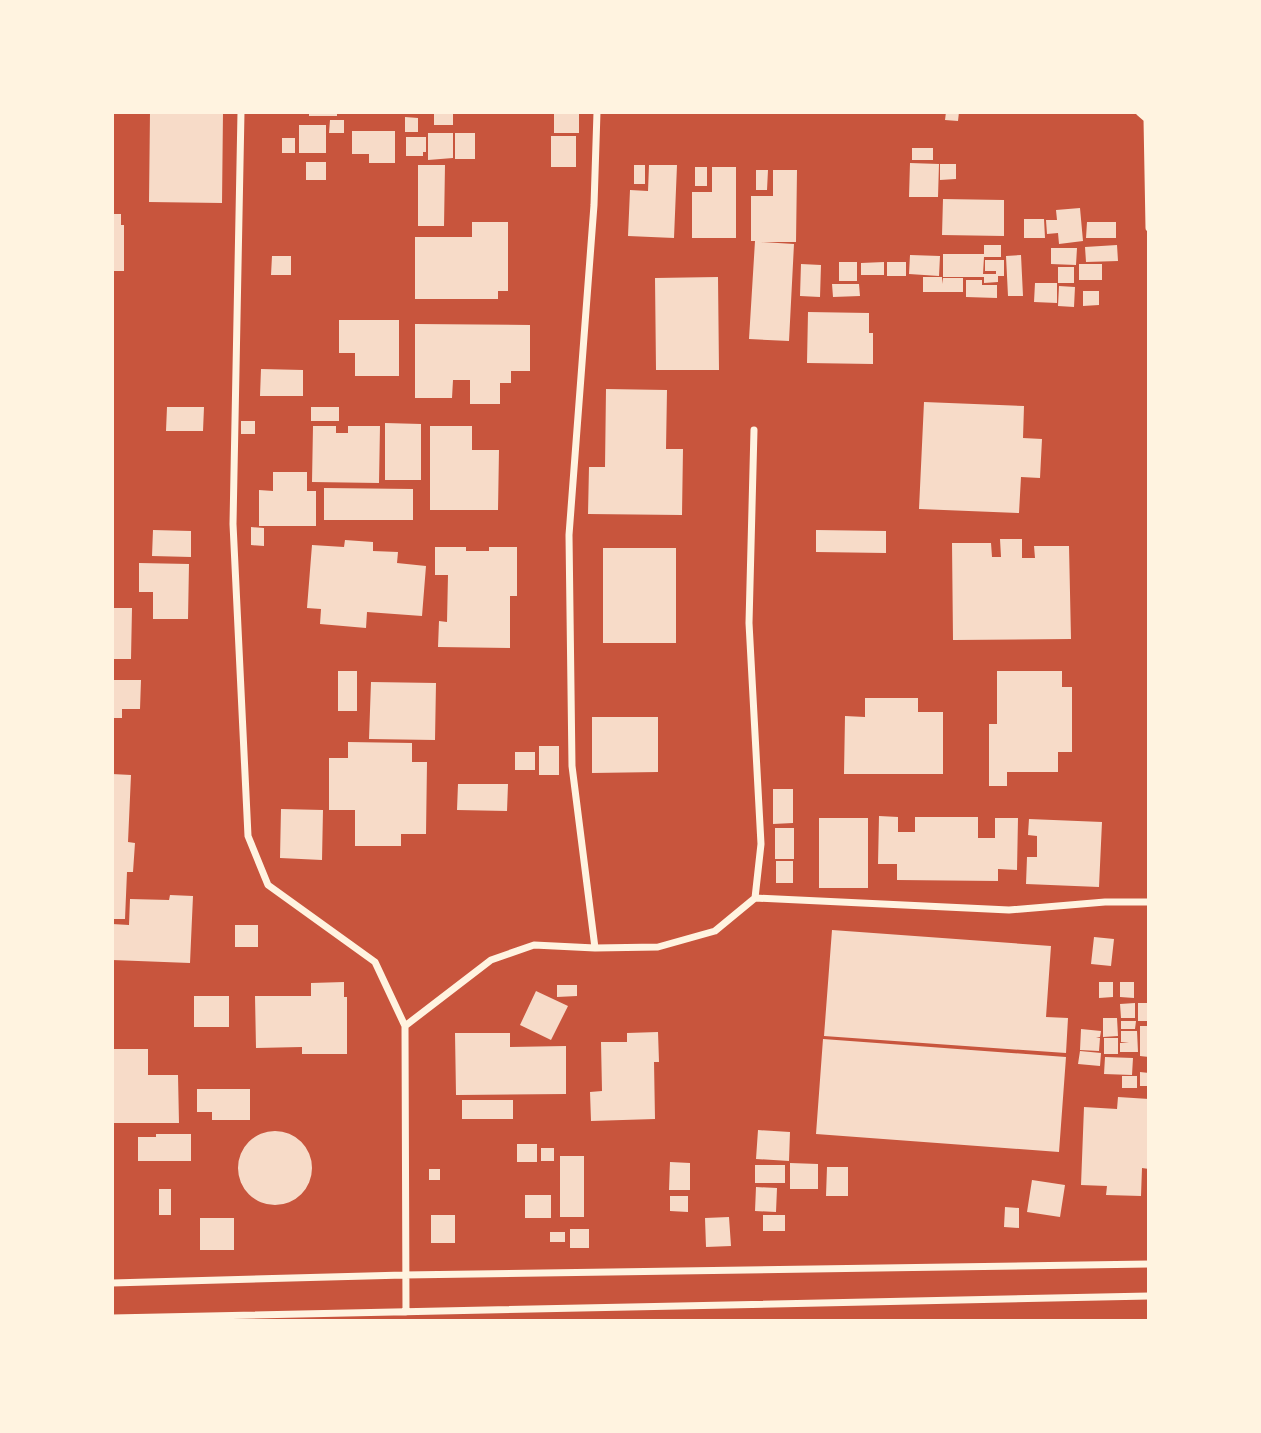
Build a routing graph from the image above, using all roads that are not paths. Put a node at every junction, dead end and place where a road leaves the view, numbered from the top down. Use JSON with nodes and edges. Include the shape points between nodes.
{"nodes":[{"id":1,"x":241,"y":112,"type":"edge"},
{"id":2,"x":597,"y":112,"type":"edge"},
{"id":3,"x":1139,"y":112,"type":"edge"},
{"id":4,"x":1149,"y":228,"type":"edge"},
{"id":5,"x":754,"y":430,"type":"dead end"},
{"id":6,"x":755,"y":898,"type":"junction"},
{"id":7,"x":1149,"y":902,"type":"edge"},
{"id":8,"x":594,"y":948,"type":"junction"},
{"id":9,"x":405,"y":1026,"type":"junction"},
{"id":10,"x":1149,"y":1264,"type":"edge"},
{"id":11,"x":404,"y":1275,"type":"junction"},
{"id":12,"x":112,"y":1283,"type":"edge"},
{"id":13,"x":1149,"y":1296,"type":"edge"},
{"id":14,"x":406,"y":1312,"type":"junction"},
{"id":15,"x":112,"y":1318,"type":"edge"}],
"edges":[{"from":1,"to":9,"type":"street","via":[[233,524],[248,836],[268,885],[375,962]]},
{"from":2,"to":8,"type":"street","via":[[569,535],[572,766]]},
{"from":3,"to":4,"type":"street","via":[[1147,119]]},
{"from":5,"to":6,"type":"street","via":[[749,623],[761,844]]},
{"from":6,"to":7,"type":"street","via":[[1009,910]]},
{"from":6,"to":8,"type":"street","via":[[715,930],[658,947]]},
{"from":8,"to":9,"type":"street","via":[[534,945],[491,960]]},
{"from":9,"to":11,"type":"street"},
{"from":10,"to":11,"type":"street"},
{"from":11,"to":12,"type":"street"},
{"from":11,"to":14,"type":"street"},
{"from":13,"to":14,"type":"street"},
{"from":14,"to":15,"type":"street"}]}
